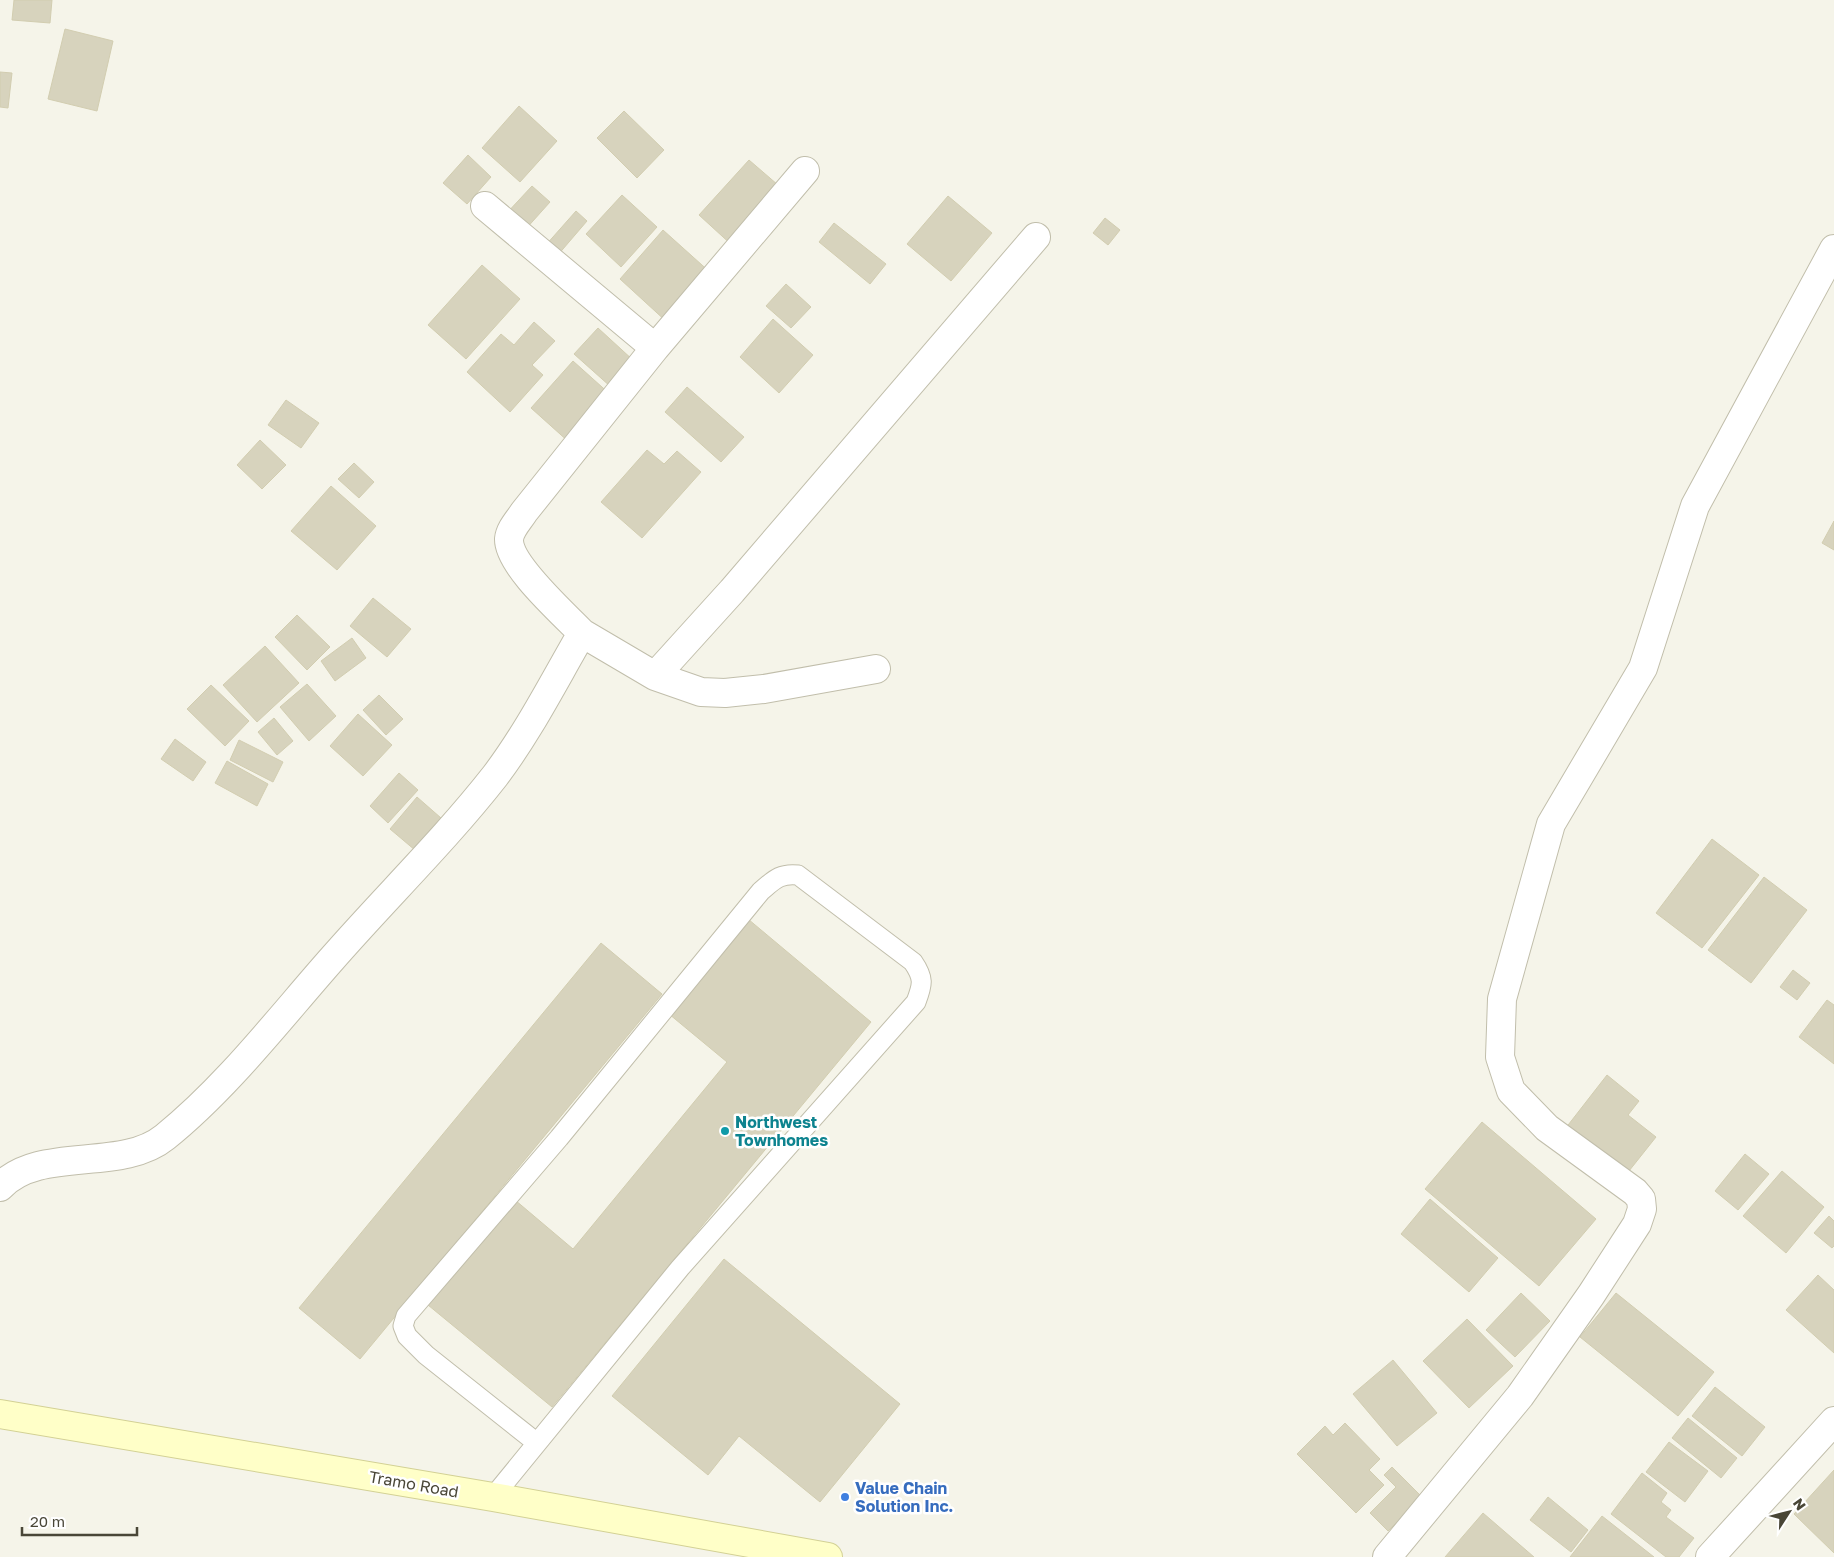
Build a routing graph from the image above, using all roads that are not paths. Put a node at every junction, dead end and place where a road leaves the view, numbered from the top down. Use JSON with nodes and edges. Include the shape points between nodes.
{"nodes":[{"id":1,"x":805,"y":171,"type":"dead end"},
{"id":2,"x":484,"y":206,"type":"dead end"},
{"id":3,"x":1036,"y":237,"type":"dead end"},
{"id":4,"x":1834,"y":249,"type":"edge"},
{"id":5,"x":655,"y":348,"type":"junction"},
{"id":6,"x":582,"y":633,"type":"junction"},
{"id":7,"x":876,"y":669,"type":"dead end"},
{"id":8,"x":654,"y":676,"type":"junction"},
{"id":9,"x":0,"y":1187,"type":"edge"},
{"id":10,"x":0,"y":1414,"type":"edge"},
{"id":11,"x":1834,"y":1420,"type":"edge"},
{"id":12,"x":537,"y":1444,"type":"junction"},
{"id":13,"x":493,"y":1497,"type":"junction"},
{"id":14,"x":828,"y":1557,"type":"edge"},
{"id":15,"x":1387,"y":1557,"type":"edge"},
{"id":16,"x":1710,"y":1557,"type":"edge"}],
"edges":[{"from":1,"to":5,"type":"street"},
{"from":2,"to":5,"type":"street"},
{"from":3,"to":8,"type":"street","via":[[732,591]]},
{"from":4,"to":15,"type":"street","via":[[1695,506],[1643,668],[1551,824],[1502,999],[1500,1057],[1511,1092],[1547,1128],[1635,1192],[1641,1199],[1642,1209],[1638,1224],[1520,1396]]},
{"from":5,"to":6,"type":"street","via":[[524,512],[509,538],[510,548],[536,587]]},
{"from":6,"to":8,"type":"street"},
{"from":6,"to":9,"type":"street","via":[[529,725],[496,774],[413,872],[334,956],[211,1097],[163,1139],[147,1148],[124,1155],[70,1160],[24,1170]]},
{"from":7,"to":8,"type":"street","via":[[725,693],[701,692]]},
{"from":10,"to":13,"type":"main road","name":"Tramo Road"},
{"from":11,"to":16,"type":"street"},
{"from":12,"to":12,"type":"lane","via":[[426,1355],[407,1336],[403,1326],[406,1316],[559,1138],[761,892],[786,874],[798,875],[913,962],[921,972],[922,986],[916,1002],[680,1268]]},
{"from":12,"to":13,"type":"lane"},
{"from":13,"to":14,"type":"main road","name":"Tramo Road"}]}
